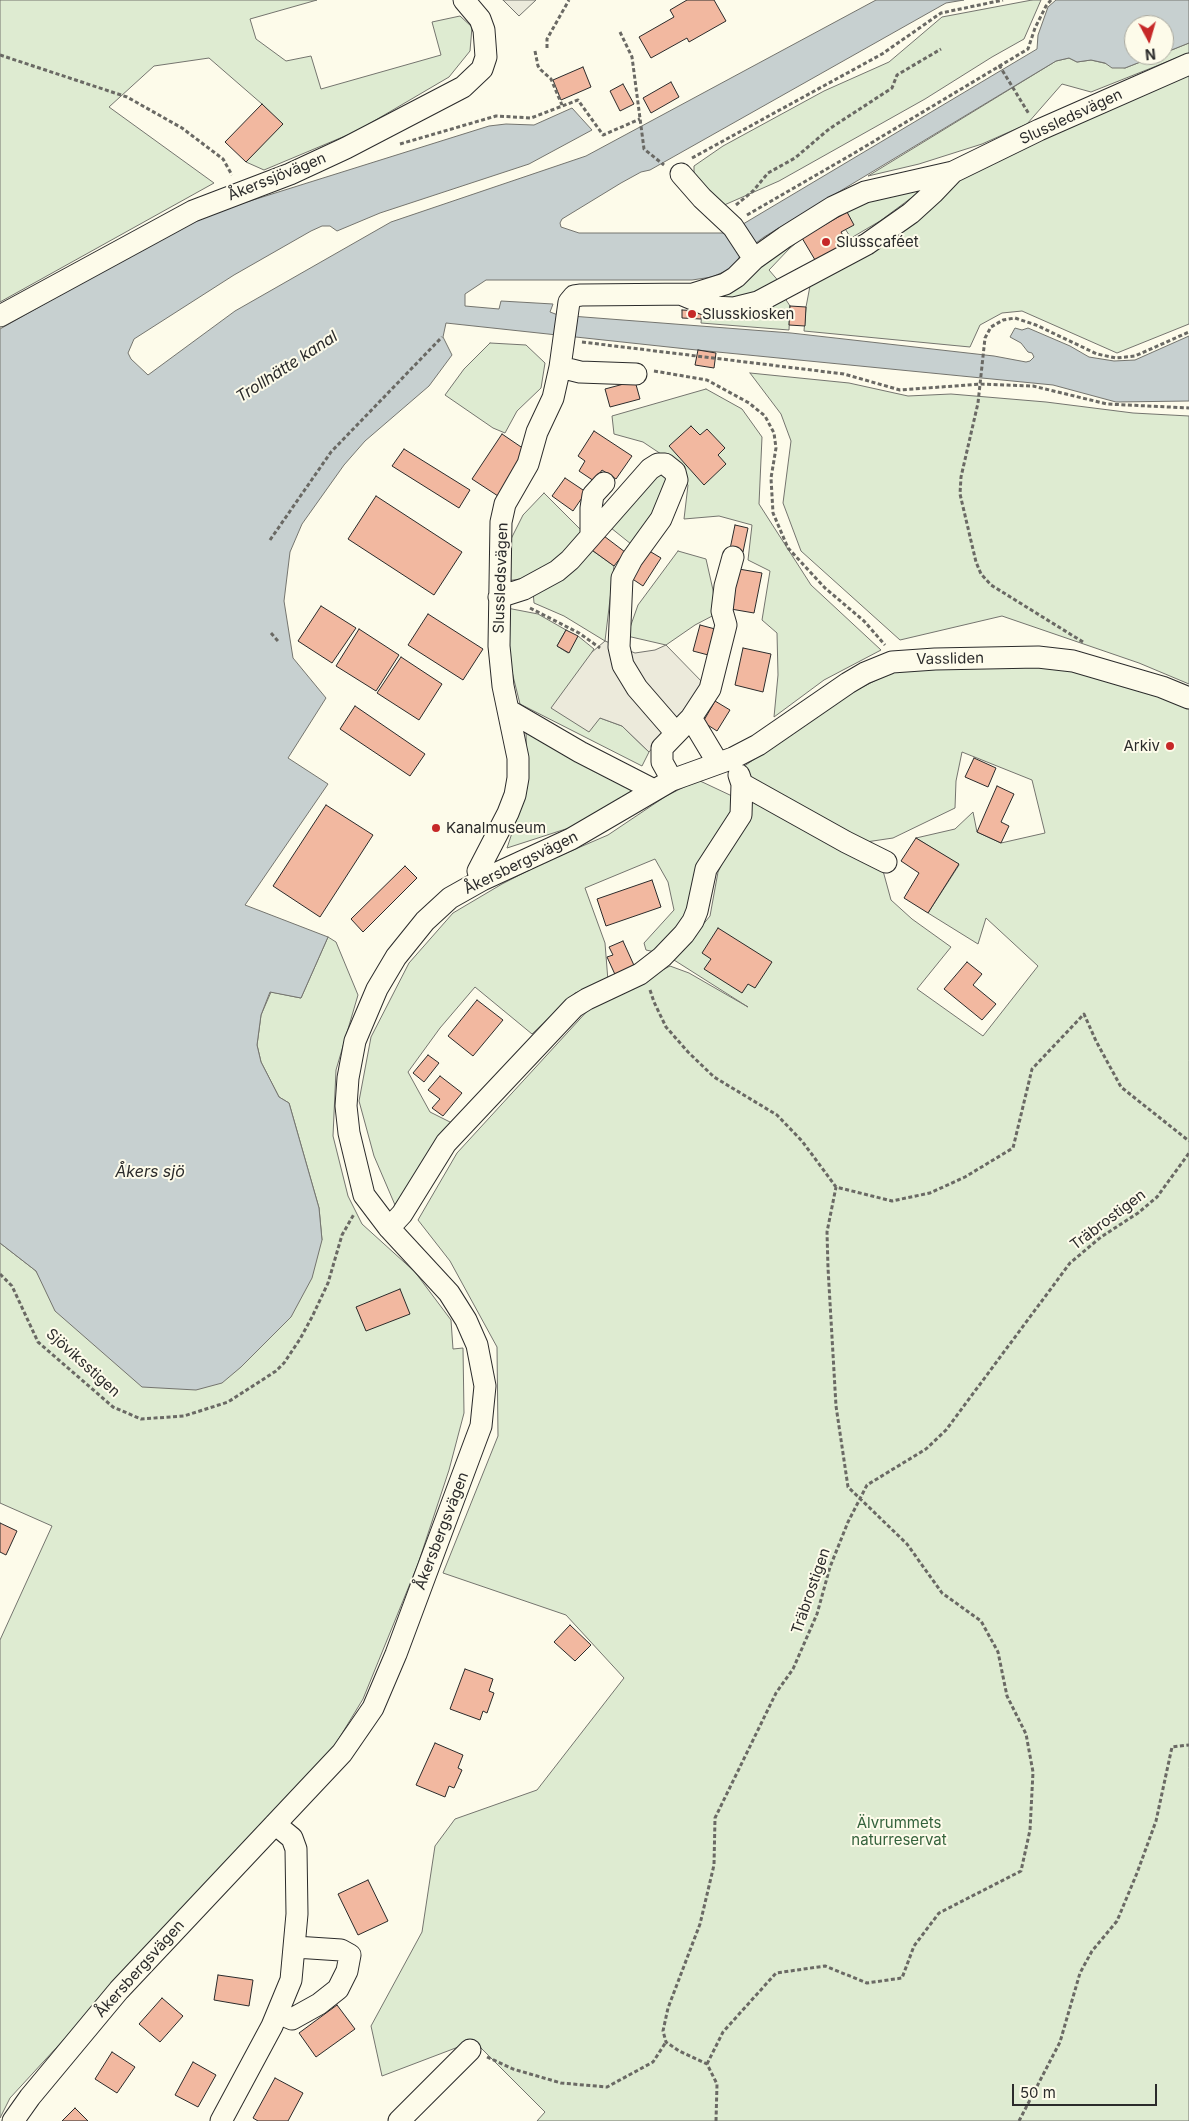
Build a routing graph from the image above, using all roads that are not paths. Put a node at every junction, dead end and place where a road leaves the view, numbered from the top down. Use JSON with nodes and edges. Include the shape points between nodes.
{"nodes":[{"id":1,"x":464,"y":0,"type":"edge"},
{"id":2,"x":1189,"y":64,"type":"edge"},
{"id":3,"x":674,"y":170,"type":"road end"},
{"id":4,"x":953,"y":172,"type":"junction"},
{"id":5,"x":751,"y":255,"type":"junction"},
{"id":6,"x":681,"y":294,"type":"junction"},
{"id":7,"x":0,"y":316,"type":"edge"},
{"id":8,"x":560,"y":367,"type":"junction"},
{"id":9,"x":641,"y":372,"type":"road end"},
{"id":10,"x":604,"y":483,"type":"dead end"},
{"id":11,"x":591,"y":535,"type":"junction"},
{"id":12,"x":733,"y":557,"type":"dead end"},
{"id":13,"x":499,"y":596,"type":"junction"},
{"id":14,"x":1189,"y":698,"type":"edge"},
{"id":15,"x":508,"y":710,"type":"junction"},
{"id":16,"x":683,"y":726,"type":"junction"},
{"id":17,"x":726,"y":760,"type":"junction"},
{"id":18,"x":742,"y":784,"type":"junction"},
{"id":19,"x":663,"y":785,"type":"junction"},
{"id":20,"x":886,"y":862,"type":"dead end"},
{"id":21,"x":482,"y":880,"type":"junction"},
{"id":22,"x":389,"y":1228,"type":"junction"},
{"id":23,"x":275,"y":1824,"type":"junction"},
{"id":24,"x":295,"y":1947,"type":"junction"},
{"id":25,"x":278,"y":2013,"type":"junction"},
{"id":26,"x":470,"y":2050,"type":"road end"},
{"id":27,"x":13,"y":2121,"type":"edge"},
{"id":28,"x":221,"y":2121,"type":"edge"},
{"id":29,"x":399,"y":2121,"type":"edge"}],
"edges":[{"from":1,"to":7,"type":"street","name":"Åkerssjövägen","via":[[482,24],[486,57],[482,68],[463,87],[290,174],[193,211]]},
{"from":2,"to":4,"type":"street","name":"Slussledsvägen"},
{"from":3,"to":5,"type":"street","via":[[728,221]]},
{"from":4,"to":5,"type":"street","name":"Slussledsvägen","via":[[865,192]]},
{"from":4,"to":6,"type":"street","name":"Slussledsvägen","via":[[911,213],[867,244],[758,302],[734,308],[712,307]]},
{"from":5,"to":6,"type":"street","name":"Slussledsvägen","via":[[736,277],[724,284],[706,291]]},
{"from":6,"to":8,"type":"street","name":"Slussledsvägen","via":[[574,296],[569,302],[568,313],[573,342]]},
{"from":8,"to":9,"type":"street","via":[[580,372]]},
{"from":8,"to":13,"type":"street","name":"Slussledsvägen","via":[[553,398],[537,432],[528,464],[505,504],[501,522]]},
{"from":10,"to":11,"type":"street","via":[[593,495]]},
{"from":11,"to":13,"type":"street","via":[[557,571],[524,589]]},
{"from":11,"to":16,"type":"street","via":[[650,470],[658,464],[665,464],[675,472],[677,480],[665,511],[622,578],[620,647],[623,664],[637,688]]},
{"from":12,"to":16,"type":"street","via":[[722,611],[726,625],[710,689]]},
{"from":13,"to":15,"type":"street","name":"Slussledsvägen","via":[[498,646]]},
{"from":14,"to":17,"type":"street","name":"Vassliden","via":[[1074,661],[1038,658],[892,662],[848,683],[758,744]]},
{"from":15,"to":19,"type":"street","via":[[580,752]]},
{"from":15,"to":21,"type":"street","name":"Slussledsvägen","via":[[518,758],[518,778],[508,813],[478,871]]},
{"from":16,"to":17,"type":"street"},
{"from":16,"to":19,"type":"street","via":[[662,748]]},
{"from":17,"to":18,"type":"street"},
{"from":17,"to":19,"type":"street","name":"Åkersbergsvägen"},
{"from":18,"to":20,"type":"street"},
{"from":18,"to":22,"type":"street","via":[[742,815],[706,869],[693,921],[684,934],[645,971],[574,1007],[446,1143],[402,1214]]},
{"from":19,"to":21,"type":"street","name":"Åkersbergsvägen","via":[[571,840]]},
{"from":21,"to":22,"type":"street","name":"Åkersbergsvägen","via":[[450,898],[425,921],[396,957],[377,990],[355,1041],[346,1106],[349,1133],[364,1196]]},
{"from":22,"to":23,"type":"street","name":"Åkersbergsvägen","via":[[449,1293],[470,1328],[477,1345],[485,1386],[481,1426],[396,1654],[372,1708],[342,1753]]},
{"from":23,"to":24,"type":"street","via":[[292,1838],[296,1849]]},
{"from":23,"to":27,"type":"street","name":"Åkersbergsvägen","via":[[119,1990]]},
{"from":24,"to":25,"type":"street","via":[[292,1980]]},
{"from":24,"to":25,"type":"street","via":[[341,1950],[350,1955],[348,1971],[338,1989],[319,2004],[292,2019]]},
{"from":25,"to":28,"type":"street"},
{"from":26,"to":29,"type":"street"}]}
